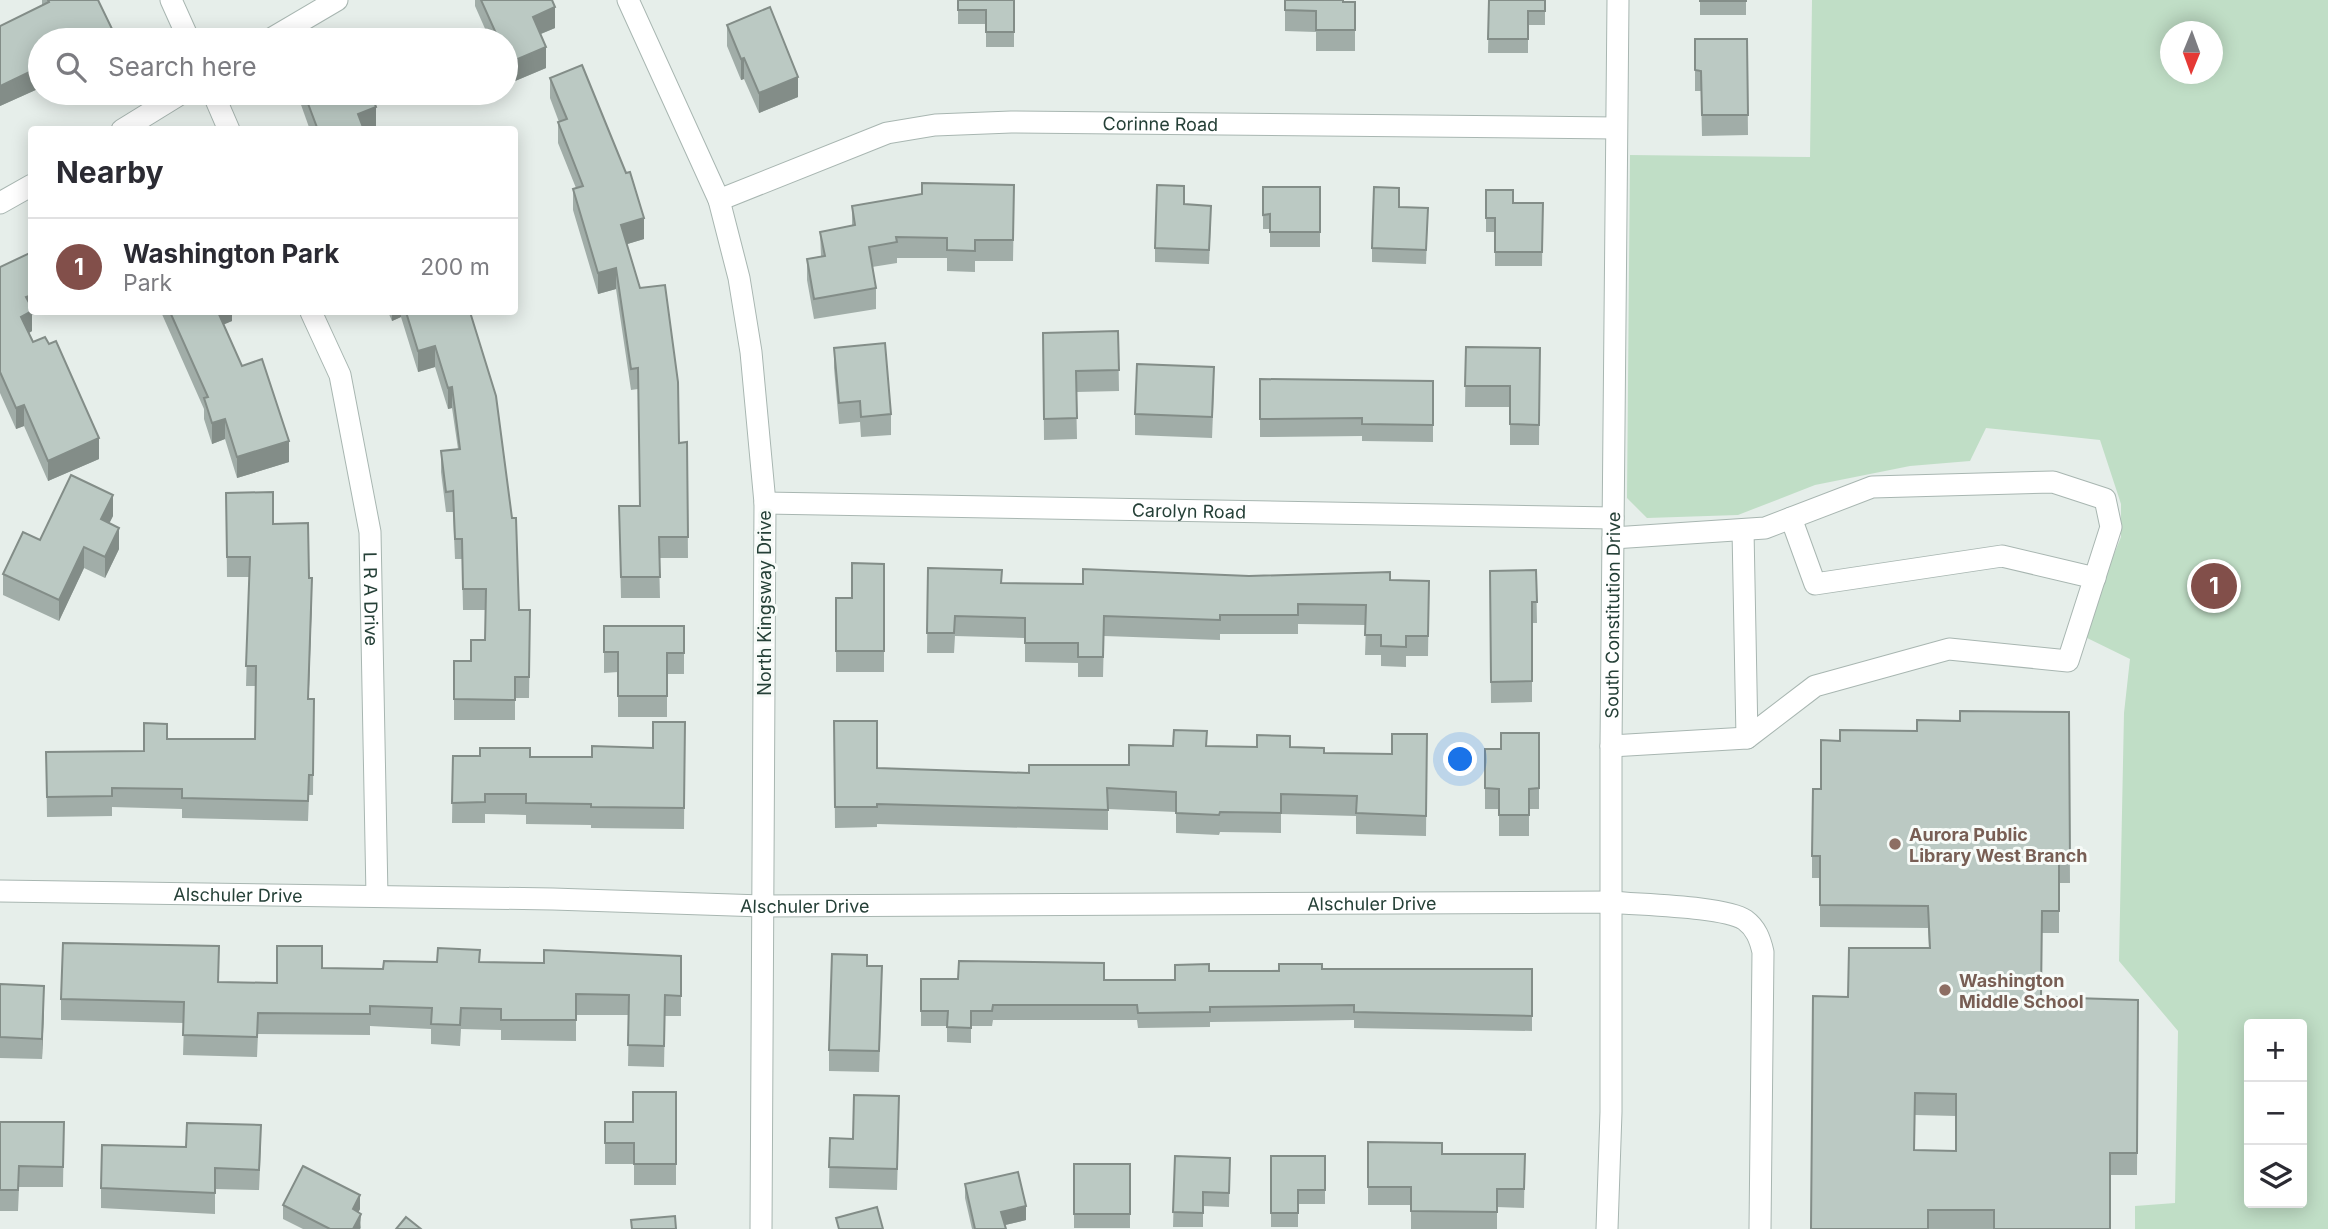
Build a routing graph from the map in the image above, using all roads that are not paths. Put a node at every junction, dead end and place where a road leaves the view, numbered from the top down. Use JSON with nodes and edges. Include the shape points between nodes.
{"nodes":[{"id":1,"x":171,"y":0,"type":"edge"},
{"id":2,"x":337,"y":0,"type":"edge"},
{"id":3,"x":628,"y":0,"type":"edge"},
{"id":4,"x":1618,"y":0,"type":"edge"},
{"id":5,"x":184,"y":28,"type":"edge"},
{"id":6,"x":289,"y":28,"type":"edge"},
{"id":7,"x":163,"y":105,"type":"edge"},
{"id":8,"x":218,"y":105,"type":"edge"},
{"id":9,"x":128,"y":126,"type":"edge"},
{"id":10,"x":227,"y":126,"type":"edge"},
{"id":11,"x":1616,"y":128,"type":"junction"},
{"id":12,"x":28,"y":187,"type":"edge"},
{"id":13,"x":719,"y":200,"type":"junction"},
{"id":14,"x":0,"y":203,"type":"edge"},
{"id":15,"x":312,"y":315,"type":"edge"},
{"id":16,"x":765,"y":503,"type":"junction"},
{"id":17,"x":1791,"y":518,"type":"junction"},
{"id":18,"x":1613,"y":528,"type":"junction"},
{"id":19,"x":1743,"y":530,"type":"junction"},
{"id":20,"x":2095,"y":578,"type":"junction"},
{"id":21,"x":1747,"y":738,"type":"junction"},
{"id":22,"x":1611,"y":746,"type":"junction"},
{"id":23,"x":0,"y":891,"type":"edge"},
{"id":24,"x":377,"y":896,"type":"junction"},
{"id":25,"x":1611,"y":902,"type":"junction"},
{"id":26,"x":762,"y":906,"type":"junction"},
{"id":27,"x":761,"y":1229,"type":"edge"},
{"id":28,"x":1607,"y":1229,"type":"edge"},
{"id":29,"x":1760,"y":1229,"type":"edge"}],
"edges":[{"from":1,"to":5,"type":"street"},
{"from":2,"to":6,"type":"street"},
{"from":3,"to":13,"type":"street","name":"North Kingsway Drive"},
{"from":4,"to":11,"type":"street","name":"South Constitution Drive"},
{"from":7,"to":9,"type":"street"},
{"from":8,"to":10,"type":"street"},
{"from":11,"to":13,"type":"street","name":"Corinne Road","via":[[934,125],[887,133]]},
{"from":11,"to":18,"type":"street","name":"South Constitution Drive"},
{"from":12,"to":14,"type":"street"},
{"from":13,"to":16,"type":"street","name":"North Kingsway Drive","via":[[739,278],[751,352]]},
{"from":15,"to":24,"type":"street","name":"L R A Drive","via":[[340,376],[369,532]]},
{"from":16,"to":18,"type":"street","name":"Carolyn Road"},
{"from":16,"to":26,"type":"street","name":"North Kingsway Drive"},
{"from":17,"to":19,"type":"street","name":"Carolyn Road"},
{"from":17,"to":20,"type":"street","via":[[1815,584],[2002,556]]},
{"from":17,"to":20,"type":"street","name":"Carolyn Road","via":[[1872,487],[2053,482],[2105,499],[2111,527]]},
{"from":18,"to":19,"type":"street","name":"Carolyn Road"},
{"from":18,"to":22,"type":"street","name":"South Constitution Drive"},
{"from":19,"to":21,"type":"street"},
{"from":20,"to":21,"type":"street","via":[[2068,662],[1949,649],[1815,686]]},
{"from":21,"to":22,"type":"street"},
{"from":22,"to":25,"type":"street","name":"South Constitution Drive"},
{"from":23,"to":24,"type":"street","name":"Alschuler Drive"},
{"from":24,"to":26,"type":"street","name":"Alschuler Drive"},
{"from":25,"to":26,"type":"street","name":"Alschuler Drive"},
{"from":25,"to":28,"type":"street","name":"South Constitution Drive"},
{"from":25,"to":29,"type":"street","name":"Alschuler Drive","via":[[1726,913],[1744,919],[1758,933],[1765,972]]},
{"from":26,"to":27,"type":"street","name":"North Kingsway Drive"}]}
